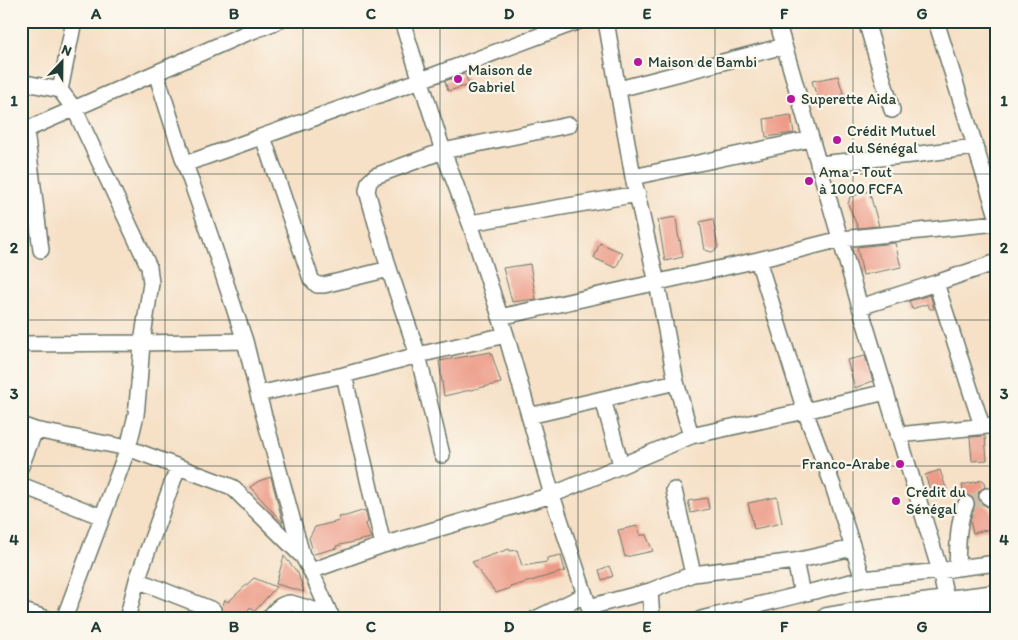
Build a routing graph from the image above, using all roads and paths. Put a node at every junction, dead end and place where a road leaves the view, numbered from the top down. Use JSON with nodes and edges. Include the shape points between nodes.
{"nodes":[{"id":1,"x":73,"y":21,"type":"edge"},
{"id":2,"x":278,"y":21,"type":"edge"},
{"id":3,"x":402,"y":21,"type":"edge"},
{"id":4,"x":578,"y":21,"type":"edge"},
{"id":5,"x":606,"y":21,"type":"edge"},
{"id":6,"x":777,"y":21,"type":"edge"},
{"id":7,"x":866,"y":21,"type":"edge"},
{"id":8,"x":936,"y":21,"type":"edge"},
{"id":9,"x":239,"y":28,"type":"edge"},
{"id":10,"x":784,"y":46,"type":"junction"},
{"id":11,"x":156,"y":73,"type":"junction"},
{"id":12,"x":421,"y":80,"type":"junction"},
{"id":13,"x":21,"y":82,"type":"edge"},
{"id":14,"x":60,"y":90,"type":"junction"},
{"id":15,"x":619,"y":90,"type":"junction"},
{"id":16,"x":75,"y":110,"type":"junction"},
{"id":17,"x":892,"y":110,"type":"dead end"},
{"id":18,"x":569,"y":124,"type":"dead end"},
{"id":19,"x":24,"y":132,"type":"edge"},
{"id":20,"x":263,"y":137,"type":"junction"},
{"id":21,"x":811,"y":139,"type":"junction"},
{"id":22,"x":975,"y":147,"type":"junction"},
{"id":23,"x":443,"y":151,"type":"junction"},
{"id":24,"x":184,"y":164,"type":"junction"},
{"id":25,"x":818,"y":164,"type":"junction"},
{"id":26,"x":634,"y":177,"type":"junction"},
{"id":27,"x":638,"y":194,"type":"junction"},
{"id":28,"x":997,"y":216,"type":"edge"},
{"id":29,"x":470,"y":223,"type":"junction"},
{"id":30,"x":997,"y":223,"type":"edge"},
{"id":31,"x":841,"y":239,"type":"junction"},
{"id":32,"x":41,"y":250,"type":"dead end"},
{"id":33,"x":758,"y":260,"type":"junction"},
{"id":34,"x":997,"y":262,"type":"edge"},
{"id":35,"x":389,"y":269,"type":"junction"},
{"id":36,"x":657,"y":283,"type":"junction"},
{"id":37,"x":936,"y":283,"type":"junction"},
{"id":38,"x":860,"y":307,"type":"junction"},
{"id":39,"x":500,"y":317,"type":"junction"},
{"id":40,"x":506,"y":335,"type":"junction"},
{"id":41,"x":245,"y":340,"type":"junction"},
{"id":42,"x":142,"y":343,"type":"junction"},
{"id":43,"x":21,"y":344,"type":"edge"},
{"id":44,"x":418,"y":355,"type":"junction"},
{"id":45,"x":344,"y":375,"type":"junction"},
{"id":46,"x":676,"y":382,"type":"junction"},
{"id":47,"x":886,"y":392,"type":"junction"},
{"id":48,"x":258,"y":394,"type":"junction"},
{"id":49,"x":604,"y":399,"type":"junction"},
{"id":50,"x":806,"y":411,"type":"junction"},
{"id":51,"x":529,"y":416,"type":"junction"},
{"id":52,"x":989,"y":425,"type":"edge"},
{"id":53,"x":28,"y":427,"type":"edge"},
{"id":54,"x":898,"y":435,"type":"junction"},
{"id":55,"x":691,"y":436,"type":"junction"},
{"id":56,"x":128,"y":448,"type":"junction"},
{"id":57,"x":442,"y":455,"type":"dead end"},
{"id":58,"x":621,"y":464,"type":"junction"},
{"id":59,"x":21,"y":466,"type":"edge"},
{"id":60,"x":178,"y":467,"type":"junction"},
{"id":61,"x":21,"y":485,"type":"edge"},
{"id":62,"x":674,"y":490,"type":"dead end"},
{"id":63,"x":552,"y":495,"type":"junction"},
{"id":64,"x":966,"y":504,"type":"dead end"},
{"id":65,"x":102,"y":517,"type":"junction"},
{"id":66,"x":383,"y":544,"type":"junction"},
{"id":67,"x":853,"y":548,"type":"junction"},
{"id":68,"x":302,"y":555,"type":"junction"},
{"id":69,"x":795,"y":561,"type":"junction"},
{"id":70,"x":997,"y":563,"type":"edge"},
{"id":71,"x":957,"y":568,"type":"junction"},
{"id":72,"x":311,"y":571,"type":"junction"},
{"id":73,"x":940,"y":571,"type":"junction"},
{"id":74,"x":693,"y":574,"type":"junction"},
{"id":75,"x":863,"y":579,"type":"junction"},
{"id":76,"x":137,"y":580,"type":"junction"},
{"id":77,"x":650,"y":591,"type":"junction"},
{"id":78,"x":802,"y":594,"type":"junction"},
{"id":79,"x":997,"y":596,"type":"edge"},
{"id":80,"x":947,"y":602,"type":"junction"},
{"id":81,"x":589,"y":607,"type":"edge"},
{"id":82,"x":21,"y":610,"type":"edge"},
{"id":83,"x":213,"y":610,"type":"dead end"},
{"id":84,"x":331,"y":617,"type":"edge"},
{"id":85,"x":997,"y":618,"type":"edge"},
{"id":86,"x":48,"y":619,"type":"edge"},
{"id":87,"x":64,"y":619,"type":"edge"},
{"id":88,"x":126,"y":619,"type":"edge"},
{"id":89,"x":268,"y":619,"type":"edge"},
{"id":90,"x":535,"y":619,"type":"edge"},
{"id":91,"x":652,"y":619,"type":"edge"},
{"id":92,"x":701,"y":619,"type":"edge"},
{"id":93,"x":827,"y":619,"type":"edge"},
{"id":94,"x":984,"y":619,"type":"edge"}],
"edges":[{"from":1,"to":14,"type":"street"},
{"from":2,"to":9,"type":"street"},
{"from":3,"to":12,"type":"street"},
{"from":4,"to":12,"type":"street"},
{"from":5,"to":15,"type":"street"},
{"from":6,"to":10,"type":"street"},
{"from":7,"to":17,"type":"street"},
{"from":8,"to":22,"type":"street"},
{"from":9,"to":11,"type":"street"},
{"from":10,"to":15,"type":"street"},
{"from":10,"to":21,"type":"street"},
{"from":11,"to":16,"type":"street"},
{"from":11,"to":24,"type":"street"},
{"from":12,"to":20,"type":"street"},
{"from":12,"to":23,"type":"street"},
{"from":13,"to":14,"type":"street"},
{"from":14,"to":16,"type":"street"},
{"from":15,"to":26,"type":"street"},
{"from":16,"to":19,"type":"street"},
{"from":16,"to":42,"type":"street","via":[[148,267],[151,282]]},
{"from":18,"to":23,"type":"street"},
{"from":19,"to":32,"type":"street"},
{"from":20,"to":24,"type":"street"},
{"from":20,"to":35,"type":"street","via":[[311,279],[318,285],[324,285]]},
{"from":21,"to":25,"type":"street"},
{"from":21,"to":26,"type":"street"},
{"from":22,"to":25,"type":"street"},
{"from":22,"to":28,"type":"street"},
{"from":23,"to":29,"type":"street"},
{"from":23,"to":35,"type":"street","via":[[376,176],[369,182],[367,191]]},
{"from":24,"to":41,"type":"street"},
{"from":25,"to":31,"type":"street"},
{"from":26,"to":27,"type":"street"},
{"from":27,"to":29,"type":"street"},
{"from":27,"to":36,"type":"street"},
{"from":29,"to":39,"type":"street"},
{"from":30,"to":31,"type":"street"},
{"from":31,"to":33,"type":"street"},
{"from":31,"to":38,"type":"street"},
{"from":33,"to":36,"type":"street"},
{"from":33,"to":50,"type":"street"},
{"from":34,"to":37,"type":"street"},
{"from":35,"to":44,"type":"street"},
{"from":36,"to":39,"type":"street"},
{"from":36,"to":46,"type":"street"},
{"from":37,"to":38,"type":"street"},
{"from":37,"to":52,"type":"street"},
{"from":38,"to":47,"type":"street"},
{"from":39,"to":40,"type":"street"},
{"from":40,"to":44,"type":"street"},
{"from":40,"to":51,"type":"street"},
{"from":41,"to":42,"type":"street"},
{"from":41,"to":48,"type":"street"},
{"from":42,"to":43,"type":"street"},
{"from":42,"to":56,"type":"street","via":[[136,415]]},
{"from":44,"to":45,"type":"street"},
{"from":44,"to":57,"type":"street"},
{"from":45,"to":48,"type":"street"},
{"from":45,"to":66,"type":"street"},
{"from":46,"to":49,"type":"street"},
{"from":46,"to":55,"type":"street"},
{"from":47,"to":50,"type":"street"},
{"from":47,"to":54,"type":"street"},
{"from":48,"to":68,"type":"street"},
{"from":49,"to":51,"type":"street"},
{"from":49,"to":58,"type":"street"},
{"from":50,"to":55,"type":"street"},
{"from":50,"to":67,"type":"street"},
{"from":51,"to":63,"type":"street"},
{"from":52,"to":54,"type":"street"},
{"from":53,"to":56,"type":"street"},
{"from":53,"to":59,"type":"street"},
{"from":54,"to":73,"type":"street"},
{"from":55,"to":58,"type":"street"},
{"from":56,"to":60,"type":"street"},
{"from":56,"to":65,"type":"street"},
{"from":58,"to":63,"type":"street"},
{"from":60,"to":68,"type":"street","via":[[232,487]]},
{"from":60,"to":76,"type":"street"},
{"from":61,"to":65,"type":"street"},
{"from":62,"to":74,"type":"street"},
{"from":63,"to":66,"type":"street"},
{"from":63,"to":81,"type":"street"},
{"from":64,"to":71,"type":"street","via":[[958,536]]},
{"from":65,"to":87,"type":"street"},
{"from":66,"to":72,"type":"street"},
{"from":67,"to":69,"type":"street"},
{"from":67,"to":75,"type":"street"},
{"from":68,"to":72,"type":"street"},
{"from":69,"to":74,"type":"street"},
{"from":69,"to":78,"type":"street"},
{"from":70,"to":71,"type":"street"},
{"from":71,"to":73,"type":"street"},
{"from":72,"to":84,"type":"street"},
{"from":73,"to":75,"type":"street"},
{"from":73,"to":80,"type":"street"},
{"from":74,"to":77,"type":"street"},
{"from":75,"to":78,"type":"street"},
{"from":76,"to":83,"type":"street"},
{"from":76,"to":88,"type":"street"},
{"from":77,"to":81,"type":"street"},
{"from":77,"to":91,"type":"street"},
{"from":78,"to":92,"type":"street"},
{"from":79,"to":80,"type":"highway"},
{"from":80,"to":93,"type":"highway"},
{"from":81,"to":90,"type":"street"},
{"from":82,"to":86,"type":"street"},
{"from":84,"to":89,"type":"street","via":[[286,603]]},
{"from":85,"to":94,"type":"highway"}]}
